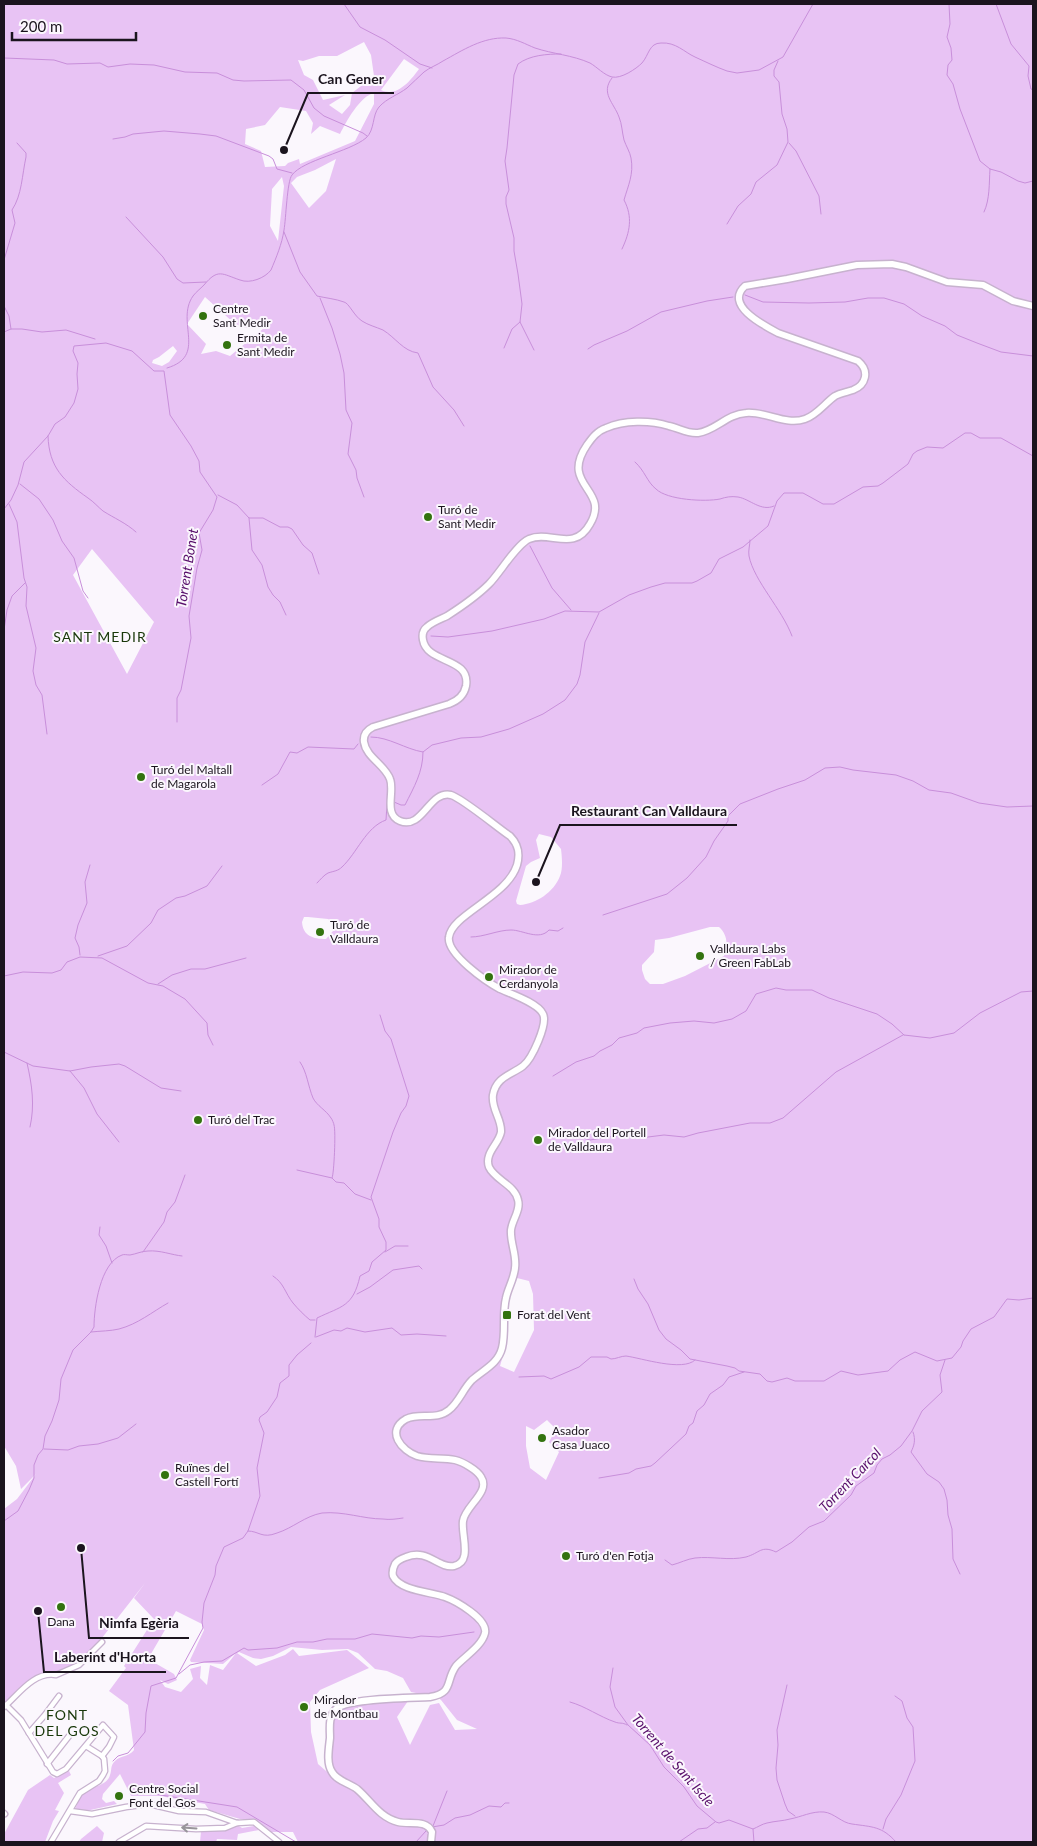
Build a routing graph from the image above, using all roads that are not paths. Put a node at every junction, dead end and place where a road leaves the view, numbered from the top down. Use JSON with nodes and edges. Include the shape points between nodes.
{"nodes":[{"id":1,"x":1033,"y":306,"type":"edge"},
{"id":2,"x":102,"y":1642,"type":"dead end"},
{"id":3,"x":59,"y":1696,"type":"dead end"},
{"id":4,"x":5,"y":1706,"type":"edge"},
{"id":5,"x":73,"y":1731,"type":"dead end"},
{"id":6,"x":29,"y":1732,"type":"junction"},
{"id":7,"x":86,"y":1746,"type":"junction"},
{"id":8,"x":102,"y":1756,"type":"junction"},
{"id":9,"x":47,"y":1764,"type":"junction"},
{"id":10,"x":70,"y":1811,"type":"junction"},
{"id":11,"x":237,"y":1823,"type":"junction"},
{"id":12,"x":50,"y":1842,"type":"edge"},
{"id":13,"x":119,"y":1842,"type":"edge"},
{"id":14,"x":279,"y":1842,"type":"edge"},
{"id":15,"x":431,"y":1842,"type":"edge"}],
"edges":[{"from":1,"to":15,"type":"street","via":[[1013,301],[983,285],[941,281],[892,264],[857,265],[745,286],[738,298],[744,310],[773,330],[858,361],[865,371],[863,384],[834,397],[811,416],[800,420],[749,412],[734,415],[698,433],[640,422],[607,427],[596,434],[578,462],[580,477],[595,505],[587,529],[569,540],[537,537],[524,542],[488,584],[430,624],[423,633],[428,651],[458,666],[463,672],[466,685],[462,695],[449,704],[373,727],[365,734],[366,749],[389,777],[391,810],[398,820],[412,821],[436,798],[450,795],[516,842],[519,858],[511,879],[455,926],[449,935],[449,943],[453,952],[477,973],[537,1007],[544,1019],[543,1029],[528,1061],[503,1078],[493,1096],[501,1130],[489,1155],[489,1165],[516,1194],[519,1203],[511,1231],[516,1261],[504,1303],[501,1352],[447,1412],[406,1419],[397,1432],[399,1443],[409,1452],[422,1457],[459,1461],[482,1478],[482,1491],[463,1520],[464,1557],[459,1564],[449,1566],[427,1556],[410,1556],[398,1562],[393,1570],[395,1578],[404,1585],[448,1598],[479,1618],[485,1631],[483,1638],[456,1668],[445,1691],[434,1697],[350,1702],[337,1708],[330,1720],[329,1765],[333,1773],[358,1790],[385,1817],[427,1826],[432,1832]]},
{"from":2,"to":4,"type":"street","via":[[79,1665],[56,1675],[35,1678]]},
{"from":3,"to":6,"type":"street"},
{"from":4,"to":6,"type":"street"},
{"from":5,"to":9,"type":"street"},
{"from":6,"to":9,"type":"street"},
{"from":7,"to":8,"type":"street"},
{"from":7,"to":8,"type":"street","via":[[103,1725],[114,1737]]},
{"from":7,"to":9,"type":"street","via":[[66,1769],[57,1774]]},
{"from":8,"to":10,"type":"street","via":[[103,1775],[81,1792]]},
{"from":10,"to":11,"type":"street","via":[[92,1814],[149,1804],[179,1811],[206,1812]]},
{"from":10,"to":12,"type":"street"},
{"from":11,"to":13,"type":"street","one_way":true,"via":[[225,1828],[196,1829],[146,1826]]},
{"from":11,"to":14,"type":"street","via":[[254,1822]]}]}
